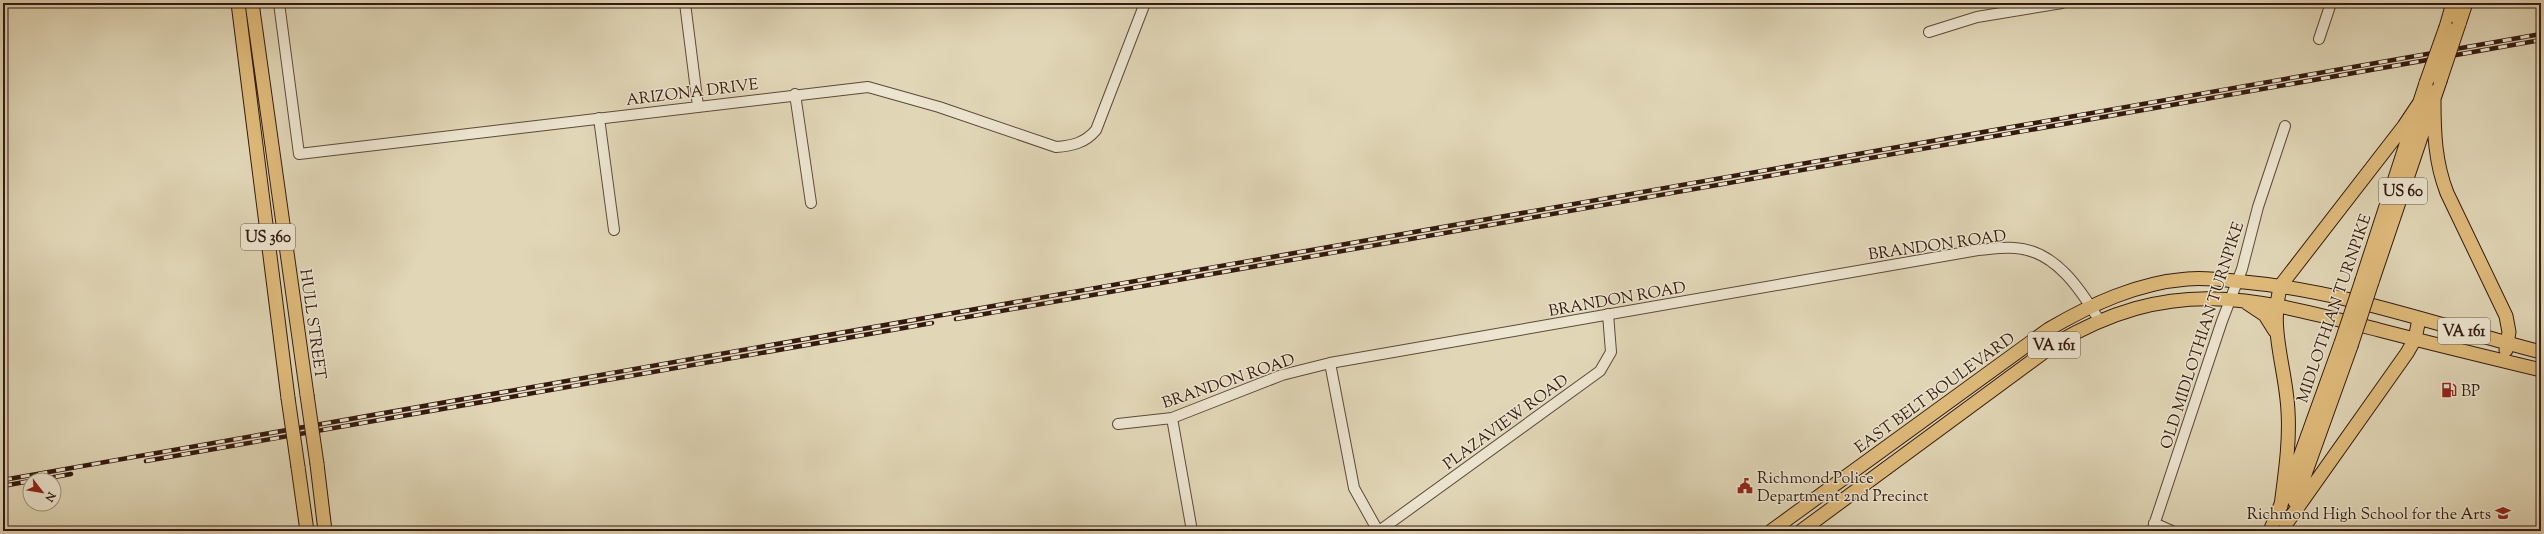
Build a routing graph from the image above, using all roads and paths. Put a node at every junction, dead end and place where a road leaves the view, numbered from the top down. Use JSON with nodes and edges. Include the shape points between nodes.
{"nodes":[{"id":1,"x":238,"y":3,"type":"edge"},
{"id":2,"x":252,"y":3,"type":"edge"},
{"id":3,"x":279,"y":3,"type":"edge"},
{"id":4,"x":685,"y":3,"type":"edge"},
{"id":5,"x":1145,"y":3,"type":"edge"},
{"id":6,"x":2062,"y":3,"type":"edge"},
{"id":7,"x":2331,"y":3,"type":"edge"},
{"id":8,"x":2453,"y":3,"type":"edge"},
{"id":9,"x":2466,"y":3,"type":"edge"},
{"id":10,"x":1929,"y":32,"type":"dead end"},
{"id":11,"x":2319,"y":39,"type":"dead end"},
{"id":12,"x":795,"y":94,"type":"junction"},
{"id":13,"x":2434,"y":100,"type":"junction"},
{"id":14,"x":2420,"y":102,"type":"junction"},
{"id":15,"x":698,"y":106,"type":"junction"},
{"id":16,"x":599,"y":118,"type":"junction"},
{"id":17,"x":2285,"y":126,"type":"dead end"},
{"id":18,"x":811,"y":203,"type":"dead end"},
{"id":19,"x":614,"y":230,"type":"dead end"},
{"id":20,"x":2237,"y":281,"type":"junction"},
{"id":21,"x":2367,"y":281,"type":"junction"},
{"id":22,"x":2281,"y":285,"type":"junction"},
{"id":23,"x":2236,"y":299,"type":"junction"},
{"id":24,"x":2275,"y":304,"type":"junction"},
{"id":25,"x":2090,"y":306,"type":"junction"},
{"id":26,"x":1608,"y":314,"type":"junction"},
{"id":27,"x":2419,"y":319,"type":"junction"},
{"id":28,"x":2099,"y":320,"type":"junction"},
{"id":29,"x":2276,"y":332,"type":"junction"},
{"id":30,"x":2415,"y":339,"type":"junction"},
{"id":31,"x":2346,"y":344,"type":"junction"},
{"id":32,"x":2508,"y":344,"type":"junction"},
{"id":33,"x":2541,"y":352,"type":"edge"},
{"id":34,"x":2504,"y":361,"type":"junction"},
{"id":35,"x":1330,"y":363,"type":"junction"},
{"id":36,"x":2541,"y":370,"type":"edge"},
{"id":37,"x":1172,"y":418,"type":"junction"},
{"id":38,"x":1118,"y":424,"type":"dead end"},
{"id":39,"x":2280,"y":506,"type":"junction"},
{"id":40,"x":2153,"y":527,"type":"edge"},
{"id":41,"x":2284,"y":528,"type":"edge"},
{"id":42,"x":307,"y":531,"type":"edge"},
{"id":43,"x":325,"y":531,"type":"edge"},
{"id":44,"x":1192,"y":531,"type":"edge"},
{"id":45,"x":1379,"y":531,"type":"edge"},
{"id":46,"x":1771,"y":531,"type":"edge"},
{"id":47,"x":1801,"y":531,"type":"edge"},
{"id":48,"x":2172,"y":531,"type":"edge"},
{"id":49,"x":2270,"y":531,"type":"edge"}],
"edges":[{"from":1,"to":42,"type":"main road","number":"US 360","bridge":true},
{"from":2,"to":43,"type":"main road","name":"HULL STREET","number":"US 360","bridge":true},
{"from":3,"to":16,"type":"street","name":"ARIZONA DRIVE","via":[[299,154]]},
{"from":4,"to":15,"type":"street"},
{"from":5,"to":12,"type":"street","name":"ARIZONA DRIVE","via":[[1096,130],[1081,142],[1056,147],[868,87]]},
{"from":6,"to":10,"type":"street","via":[[1977,17]]},
{"from":7,"to":11,"type":"street"},
{"from":8,"to":14,"type":"main road","name":"MIDLOTHIAN TURNPIKE","number":"US 60","bridge":true},
{"from":9,"to":13,"type":"main road","name":"MIDLOTHIAN TURNPIKE","number":"US 60","bridge":true},
{"from":12,"to":15,"type":"street","name":"ARIZONA DRIVE"},
{"from":12,"to":18,"type":"street"},
{"from":13,"to":21,"type":"main road","name":"MIDLOTHIAN TURNPIKE","number":"US 60"},
{"from":13,"to":32,"type":"main road","via":[[2434,140],[2439,172],[2506,316]]},
{"from":14,"to":21,"type":"main road","name":"MIDLOTHIAN TURNPIKE","number":"US 60"},
{"from":14,"to":22,"type":"main road"},
{"from":15,"to":16,"type":"street","name":"ARIZONA DRIVE"},
{"from":16,"to":19,"type":"street"},
{"from":17,"to":20,"type":"street","name":"OLD MIDLOTHIAN TURNPIKE"},
{"from":20,"to":22,"type":"main road","name":"EAST BELT BOULEVARD","number":"VA 161"},
{"from":20,"to":23,"type":"street","name":"OLD MIDLOTHIAN TURNPIKE"},
{"from":20,"to":25,"type":"main road","name":"EAST BELT BOULEVARD","number":"VA 161","via":[[2201,278],[2168,281],[2123,293]]},
{"from":21,"to":31,"type":"main road","name":"MIDLOTHIAN TURNPIKE","number":"US 60","bridge":true},
{"from":22,"to":24,"type":"main road"},
{"from":22,"to":27,"type":"main road","name":"EAST BELT BOULEVARD","number":"VA 161"},
{"from":23,"to":24,"type":"main road","name":"EAST BELT BOULEVARD","number":"VA 161"},
{"from":23,"to":28,"type":"main road","name":"EAST BELT BOULEVARD","number":"VA 161","via":[[2190,298],[2168,301],[2126,310]]},
{"from":23,"to":29,"type":"main road","via":[[2265,315]]},
{"from":23,"to":40,"type":"street","name":"OLD MIDLOTHIAN TURNPIKE"},
{"from":24,"to":29,"type":"main road"},
{"from":24,"to":30,"type":"main road","name":"EAST BELT BOULEVARD","number":"VA 161"},
{"from":25,"to":26,"type":"street","name":"BRANDON ROAD","via":[[2053,262],[2016,248],[1978,250]]},
{"from":25,"to":28,"type":"street","name":"BRANDON ROAD"},
{"from":25,"to":46,"type":"main road","name":"EAST BELT BOULEVARD","number":"VA 161","via":[[2049,330]]},
{"from":26,"to":35,"type":"street","name":"BRANDON ROAD"},
{"from":26,"to":45,"type":"street","name":"PLAZAVIEW ROAD","via":[[1611,352],[1600,371]]},
{"from":27,"to":30,"type":"main road"},
{"from":27,"to":32,"type":"main road","number":"VA 161"},
{"from":28,"to":47,"type":"main road","name":"EAST BELT BOULEVARD","number":"VA 161","via":[[2056,344]]},
{"from":29,"to":39,"type":"main road","via":[[2287,398],[2289,431]]},
{"from":30,"to":34,"type":"main road","number":"VA 161"},
{"from":30,"to":41,"type":"main road"},
{"from":31,"to":39,"type":"main road","name":"MIDLOTHIAN TURNPIKE","number":"US 60"},
{"from":31,"to":41,"type":"main road","name":"MIDLOTHIAN TURNPIKE","number":"US 60","via":[[2307,473]]},
{"from":32,"to":33,"type":"main road","number":"VA 161"},
{"from":32,"to":34,"type":"main road"},
{"from":34,"to":36,"type":"main road","number":"VA 161"},
{"from":35,"to":37,"type":"street","name":"BRANDON ROAD","via":[[1282,375]]},
{"from":35,"to":45,"type":"street","via":[[1354,488]]},
{"from":37,"to":38,"type":"street","name":"BRANDON ROAD"},
{"from":37,"to":44,"type":"street"},
{"from":39,"to":49,"type":"main road","name":"MIDLOTHIAN TURNPIKE","number":"US 60"},
{"from":40,"to":48,"type":"street"}]}
